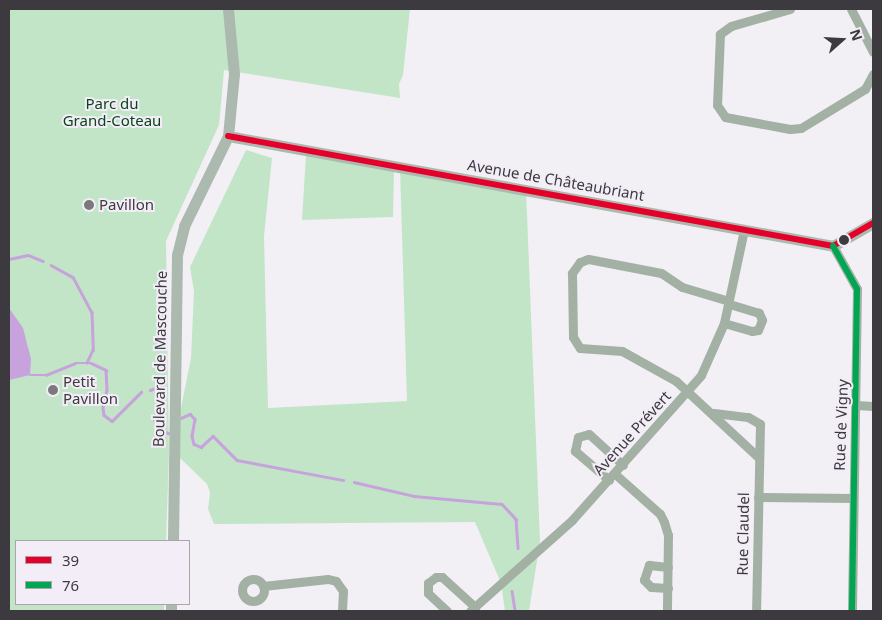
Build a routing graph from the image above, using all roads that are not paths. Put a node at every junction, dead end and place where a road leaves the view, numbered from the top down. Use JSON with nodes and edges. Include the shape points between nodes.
{"nodes":[{"id":1,"x":228,"y":9,"type":"edge"},
{"id":2,"x":790,"y":9,"type":"edge"},
{"id":3,"x":851,"y":9,"type":"edge"},
{"id":4,"x":873,"y":52,"type":"edge"},
{"id":5,"x":873,"y":74,"type":"edge"},
{"id":6,"x":228,"y":136,"type":"junction"},
{"id":7,"x":873,"y":223,"type":"edge"},
{"id":8,"x":744,"y":230,"type":"junction"},
{"id":9,"x":833,"y":246,"type":"junction"},
{"id":10,"x":729,"y":302,"type":"junction"},
{"id":11,"x":724,"y":323,"type":"junction"},
{"id":12,"x":688,"y":390,"type":"junction"},
{"id":13,"x":856,"y":405,"type":"junction"},
{"id":14,"x":873,"y":406,"type":"edge"},
{"id":15,"x":714,"y":413,"type":"junction"},
{"id":16,"x":758,"y":457,"type":"junction"},
{"id":17,"x":623,"y":465,"type":"junction"},
{"id":18,"x":612,"y":477,"type":"junction"},
{"id":19,"x":758,"y":496,"type":"junction"},
{"id":20,"x":853,"y":498,"type":"junction"},
{"id":21,"x":173,"y":540,"type":"edge"},
{"id":22,"x":668,"y":566,"type":"junction"},
{"id":23,"x":263,"y":586,"type":"dead end"},
{"id":24,"x":668,"y":588,"type":"junction"},
{"id":25,"x":472,"y":609,"type":"edge"},
{"id":26,"x":342,"y":611,"type":"edge"},
{"id":27,"x":447,"y":611,"type":"edge"},
{"id":28,"x":667,"y":611,"type":"edge"},
{"id":29,"x":756,"y":611,"type":"edge"},
{"id":30,"x":852,"y":611,"type":"edge"}],
"edges":[{"from":1,"to":6,"type":"street","name":"Boulevard de Mascouche","via":[[234,74]]},
{"from":2,"to":5,"type":"street","via":[[731,26],[720,34],[717,106],[725,117],[790,129],[802,128],[865,88]]},
{"from":3,"to":4,"type":"street"},
{"from":6,"to":8,"type":"street","name":"Avenue de Châteaubriant"},
{"from":6,"to":21,"type":"street","name":"Boulevard de Mascouche","via":[[184,226],[177,255]]},
{"from":7,"to":9,"type":"street"},
{"from":8,"to":9,"type":"street","name":"Avenue de Châteaubriant"},
{"from":8,"to":10,"type":"street","name":"Avenue Prévert"},
{"from":9,"to":13,"type":"street","name":"Rue de Vigny","via":[[857,289]]},
{"from":10,"to":11,"type":"street","name":"Avenue Prévert"},
{"from":10,"to":11,"type":"street","via":[[759,314],[762,320],[758,330],[752,331]]},
{"from":10,"to":12,"type":"street","via":[[682,287],[662,273],[588,259],[574,267],[575,343],[587,349],[622,351]]},
{"from":11,"to":12,"type":"street","name":"Avenue Prévert","via":[[701,375]]},
{"from":12,"to":15,"type":"street"},
{"from":12,"to":17,"type":"street","name":"Avenue Prévert"},
{"from":13,"to":14,"type":"street"},
{"from":13,"to":20,"type":"street","name":"Rue de Vigny"},
{"from":15,"to":16,"type":"street"},
{"from":15,"to":16,"type":"street","name":"Rue Claudel","via":[[756,419],[760,424]]},
{"from":16,"to":19,"type":"street","name":"Rue Claudel"},
{"from":17,"to":18,"type":"street","name":"Avenue Prévert"},
{"from":17,"to":18,"type":"street","via":[[589,434],[578,437],[575,451]]},
{"from":18,"to":22,"type":"street","via":[[660,514],[668,535]]},
{"from":18,"to":25,"type":"street","name":"Avenue Prévert","via":[[572,520]]},
{"from":19,"to":20,"type":"street"},
{"from":19,"to":29,"type":"street","name":"Rue Claudel"},
{"from":20,"to":30,"type":"street","name":"Rue de Vigny"},
{"from":22,"to":24,"type":"street"},
{"from":22,"to":24,"type":"street","via":[[649,565],[644,580],[651,587]]},
{"from":23,"to":26,"type":"street","via":[[328,579],[336,581],[343,591]]},
{"from":24,"to":28,"type":"street"},
{"from":25,"to":27,"type":"street","via":[[442,577],[436,576],[428,584],[428,593]]}]}
